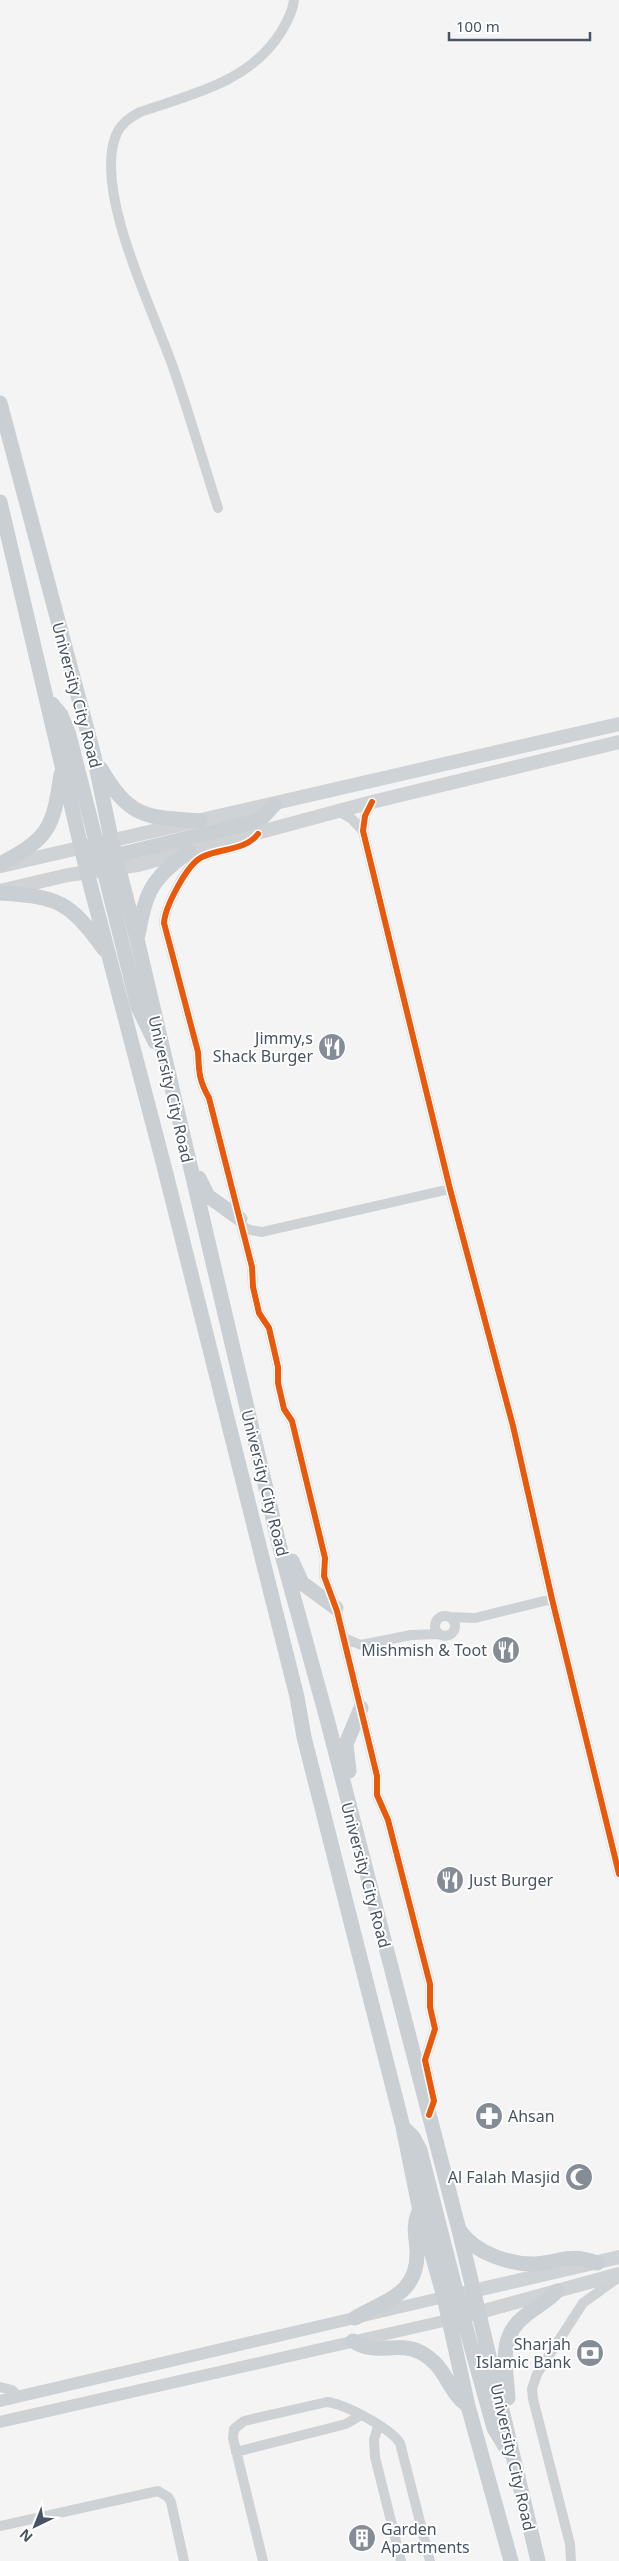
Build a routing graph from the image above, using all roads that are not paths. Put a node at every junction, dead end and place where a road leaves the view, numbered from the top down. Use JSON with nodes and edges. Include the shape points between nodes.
{"nodes":[{"id":1,"x":294,"y":0,"type":"edge"},
{"id":2,"x":0,"y":403,"type":"edge"},
{"id":3,"x":0,"y":502,"type":"edge"},
{"id":4,"x":218,"y":508,"type":"dead end"},
{"id":5,"x":48,"y":700,"type":"junction"},
{"id":6,"x":619,"y":724,"type":"edge"},
{"id":7,"x":619,"y":742,"type":"edge"},
{"id":8,"x":94,"y":756,"type":"junction"},
{"id":9,"x":62,"y":765,"type":"junction"},
{"id":10,"x":372,"y":802,"type":"junction"},
{"id":11,"x":274,"y":805,"type":"junction"},
{"id":12,"x":338,"y":811,"type":"junction"},
{"id":13,"x":200,"y":821,"type":"junction"},
{"id":14,"x":363,"y":831,"type":"junction"},
{"id":15,"x":258,"y":834,"type":"junction"},
{"id":16,"x":82,"y":849,"type":"junction"},
{"id":17,"x":189,"y":852,"type":"junction"},
{"id":18,"x":105,"y":859,"type":"junction"},
{"id":19,"x":0,"y":865,"type":"edge"},
{"id":20,"x":0,"y":892,"type":"edge"},
{"id":21,"x":137,"y":939,"type":"junction"},
{"id":22,"x":109,"y":957,"type":"junction"},
{"id":23,"x":162,"y":1052,"type":"junction"},
{"id":24,"x":188,"y":1161,"type":"junction"},
{"id":25,"x":450,"y":1189,"type":"junction"},
{"id":26,"x":241,"y":1223,"type":"junction"},
{"id":27,"x":268,"y":1231,"type":"junction"},
{"id":28,"x":248,"y":1250,"type":"junction"},
{"id":29,"x":279,"y":1544,"type":"junction"},
{"id":30,"x":552,"y":1599,"type":"junction"},
{"id":31,"x":336,"y":1608,"type":"junction"},
{"id":32,"x":450,"y":1617,"type":"junction"},
{"id":33,"x":475,"y":1618,"type":"junction"},
{"id":34,"x":434,"y":1623,"type":"junction"},
{"id":35,"x":454,"y":1631,"type":"junction"},
{"id":36,"x":438,"y":1634,"type":"junction"},
{"id":37,"x":411,"y":1635,"type":"junction"},
{"id":38,"x":344,"y":1638,"type":"junction"},
{"id":39,"x":370,"y":1643,"type":"junction"},
{"id":40,"x":350,"y":1663,"type":"junction"},
{"id":41,"x":361,"y":1708,"type":"junction"},
{"id":42,"x":345,"y":1794,"type":"junction"},
{"id":43,"x":619,"y":1874,"type":"edge"},
{"id":44,"x":429,"y":2115,"type":"junction"},
{"id":45,"x":403,"y":2127,"type":"junction"},
{"id":46,"x":420,"y":2211,"type":"junction"},
{"id":47,"x":459,"y":2230,"type":"junction"},
{"id":48,"x":619,"y":2257,"type":"edge"},
{"id":49,"x":597,"y":2263,"type":"junction"},
{"id":50,"x":619,"y":2276,"type":"edge"},
{"id":51,"x":473,"y":2291,"type":"junction"},
{"id":52,"x":557,"y":2291,"type":"junction"},
{"id":53,"x":450,"y":2296,"type":"junction"},
{"id":54,"x":479,"y":2313,"type":"junction"},
{"id":55,"x":355,"y":2318,"type":"junction"},
{"id":56,"x":455,"y":2318,"type":"junction"},
{"id":57,"x":353,"y":2341,"type":"junction"},
{"id":58,"x":0,"y":2387,"type":"edge"},
{"id":59,"x":19,"y":2396,"type":"junction"},
{"id":60,"x":0,"y":2401,"type":"edge"},
{"id":61,"x":468,"y":2406,"type":"junction"},
{"id":62,"x":504,"y":2414,"type":"junction"},
{"id":63,"x":361,"y":2416,"type":"junction"},
{"id":64,"x":0,"y":2422,"type":"edge"},
{"id":65,"x":378,"y":2426,"type":"junction"},
{"id":66,"x":236,"y":2452,"type":"junction"},
{"id":67,"x":513,"y":2456,"type":"junction"},
{"id":68,"x":0,"y":2526,"type":"edge"},
{"id":69,"x":184,"y":2561,"type":"edge"},
{"id":70,"x":263,"y":2561,"type":"edge"},
{"id":71,"x":401,"y":2561,"type":"edge"},
{"id":72,"x":430,"y":2561,"type":"edge"},
{"id":73,"x":511,"y":2561,"type":"edge"},
{"id":74,"x":538,"y":2561,"type":"edge"},
{"id":75,"x":571,"y":2561,"type":"edge"}],
"edges":[{"from":1,"to":4,"type":"street","via":[[285,26],[260,59],[225,82],[129,118],[120,127],[112,149],[114,191],[126,243],[175,372]]},
{"from":2,"to":8,"type":"main road","name":"University City Road"},
{"from":3,"to":5,"type":"main road","name":"University City Road"},
{"from":5,"to":9,"type":"main road","name":"University City Road"},
{"from":5,"to":18,"type":"main road","via":[[66,726]]},
{"from":6,"to":11,"type":"main road"},
{"from":7,"to":10,"type":"main road"},
{"from":8,"to":13,"type":"main road","via":[[114,790],[130,807],[153,817]]},
{"from":8,"to":18,"type":"main road","name":"University City Road"},
{"from":9,"to":16,"type":"main road","name":"University City Road"},
{"from":9,"to":19,"type":"main road","via":[[56,808],[48,829],[31,847]]},
{"from":10,"to":12,"type":"main road"},
{"from":10,"to":14,"type":"street"},
{"from":11,"to":13,"type":"main road"},
{"from":11,"to":18,"type":"main road","via":[[264,817],[249,823]]},
{"from":12,"to":14,"type":"street"},
{"from":12,"to":15,"type":"main road"},
{"from":13,"to":18,"type":"main road"},
{"from":14,"to":25,"type":"street"},
{"from":15,"to":17,"type":"main road"},
{"from":15,"to":26,"type":"street","via":[[247,843],[197,860],[164,916],[167,940],[198,1052],[197,1068],[202,1088],[209,1098]]},
{"from":16,"to":18,"type":"main road","name":"University City Road"},
{"from":16,"to":18,"type":"main road"},
{"from":16,"to":19,"type":"main road"},
{"from":17,"to":18,"type":"main road"},
{"from":17,"to":21,"type":"main road","via":[[153,883],[146,898]]},
{"from":18,"to":20,"type":"main road"},
{"from":18,"to":21,"type":"main road","name":"University City Road"},
{"from":18,"to":22,"type":"main road","name":"University City Road"},
{"from":18,"to":23,"type":"main road","via":[[138,1007]]},
{"from":20,"to":22,"type":"main road","via":[[43,897],[62,904],[81,918]]},
{"from":21,"to":23,"type":"main road","name":"University City Road"},
{"from":22,"to":45,"type":"main road","name":"University City Road"},
{"from":23,"to":24,"type":"main road","name":"University City Road"},
{"from":24,"to":26,"type":"main road","via":[[208,1196]]},
{"from":24,"to":29,"type":"main road","name":"University City Road"},
{"from":25,"to":27,"type":"street"},
{"from":25,"to":30,"type":"street","via":[[513,1426]]},
{"from":26,"to":27,"type":"street","via":[[254,1232]]},
{"from":26,"to":28,"type":"street"},
{"from":27,"to":28,"type":"street"},
{"from":28,"to":31,"type":"street","via":[[253,1271],[252,1288],[259,1312],[269,1328],[284,1409],[292,1421],[324,1554],[324,1576]]},
{"from":29,"to":31,"type":"main road","via":[[291,1558],[299,1579]]},
{"from":29,"to":42,"type":"main road","name":"University City Road"},
{"from":30,"to":33,"type":"street"},
{"from":30,"to":43,"type":"street"},
{"from":31,"to":38,"type":"street"},
{"from":32,"to":33,"type":"street"},
{"from":32,"to":34,"type":"street","via":[[443,1616]]},
{"from":32,"to":35,"type":"street","via":[[455,1623]]},
{"from":33,"to":35,"type":"street"},
{"from":34,"to":36,"type":"street"},
{"from":34,"to":37,"type":"street"},
{"from":35,"to":36,"type":"street","via":[[448,1636]]},
{"from":36,"to":37,"type":"street"},
{"from":37,"to":39,"type":"street"},
{"from":38,"to":39,"type":"street","via":[[356,1644]]},
{"from":38,"to":40,"type":"street"},
{"from":39,"to":40,"type":"street"},
{"from":40,"to":41,"type":"street"},
{"from":41,"to":42,"type":"main road","via":[[346,1744],[349,1775]]},
{"from":41,"to":44,"type":"street","via":[[377,1776],[377,1795],[388,1820],[430,1984],[435,2032],[425,2060],[434,2101]]},
{"from":42,"to":44,"type":"main road","name":"University City Road"},
{"from":44,"to":47,"type":"main road","name":"University City Road"},
{"from":45,"to":46,"type":"main road","name":"University City Road"},
{"from":45,"to":53,"type":"main road","via":[[420,2150]]},
{"from":46,"to":53,"type":"main road","name":"University City Road"},
{"from":46,"to":55,"type":"main road","via":[[415,2225],[416,2267],[411,2282],[395,2297]]},
{"from":47,"to":49,"type":"main road","via":[[483,2251],[520,2262],[540,2264],[572,2258]]},
{"from":47,"to":51,"type":"main road","name":"University City Road"},
{"from":48,"to":49,"type":"main road"},
{"from":49,"to":51,"type":"main road"},
{"from":50,"to":52,"type":"main road"},
{"from":50,"to":75,"type":"street","via":[[579,2308],[536,2374],[533,2384],[570,2544]]},
{"from":51,"to":53,"type":"main road"},
{"from":51,"to":54,"type":"main road","name":"University City Road"},
{"from":52,"to":54,"type":"main road"},
{"from":52,"to":62,"type":"main road","via":[[519,2321],[507,2340],[504,2362],[508,2398]]},
{"from":53,"to":54,"type":"main road"},
{"from":53,"to":55,"type":"street"},
{"from":53,"to":56,"type":"main road","name":"University City Road"},
{"from":54,"to":56,"type":"main road"},
{"from":54,"to":62,"type":"main road","name":"University City Road"},
{"from":55,"to":59,"type":"street"},
{"from":56,"to":57,"type":"street"},
{"from":56,"to":61,"type":"main road","name":"University City Road"},
{"from":56,"to":67,"type":"main road","via":[[494,2428]]},
{"from":57,"to":61,"type":"main road","via":[[370,2349],[405,2347],[426,2356],[443,2371],[456,2395]]},
{"from":57,"to":64,"type":"street"},
{"from":58,"to":59,"type":"street"},
{"from":59,"to":60,"type":"street"},
{"from":61,"to":73,"type":"main road","name":"University City Road"},
{"from":62,"to":67,"type":"main road","name":"University City Road"},
{"from":63,"to":65,"type":"street"},
{"from":63,"to":66,"type":"street","via":[[346,2424]]},
{"from":63,"to":66,"type":"street","via":[[340,2404],[327,2402],[244,2421],[236,2425],[233,2434]]},
{"from":65,"to":71,"type":"street","via":[[374,2440],[376,2457]]},
{"from":65,"to":72,"type":"street","via":[[395,2436],[402,2447]]},
{"from":66,"to":70,"type":"street"},
{"from":67,"to":74,"type":"main road","name":"University City Road"},
{"from":68,"to":69,"type":"street","via":[[158,2491],[171,2502]]}]}
